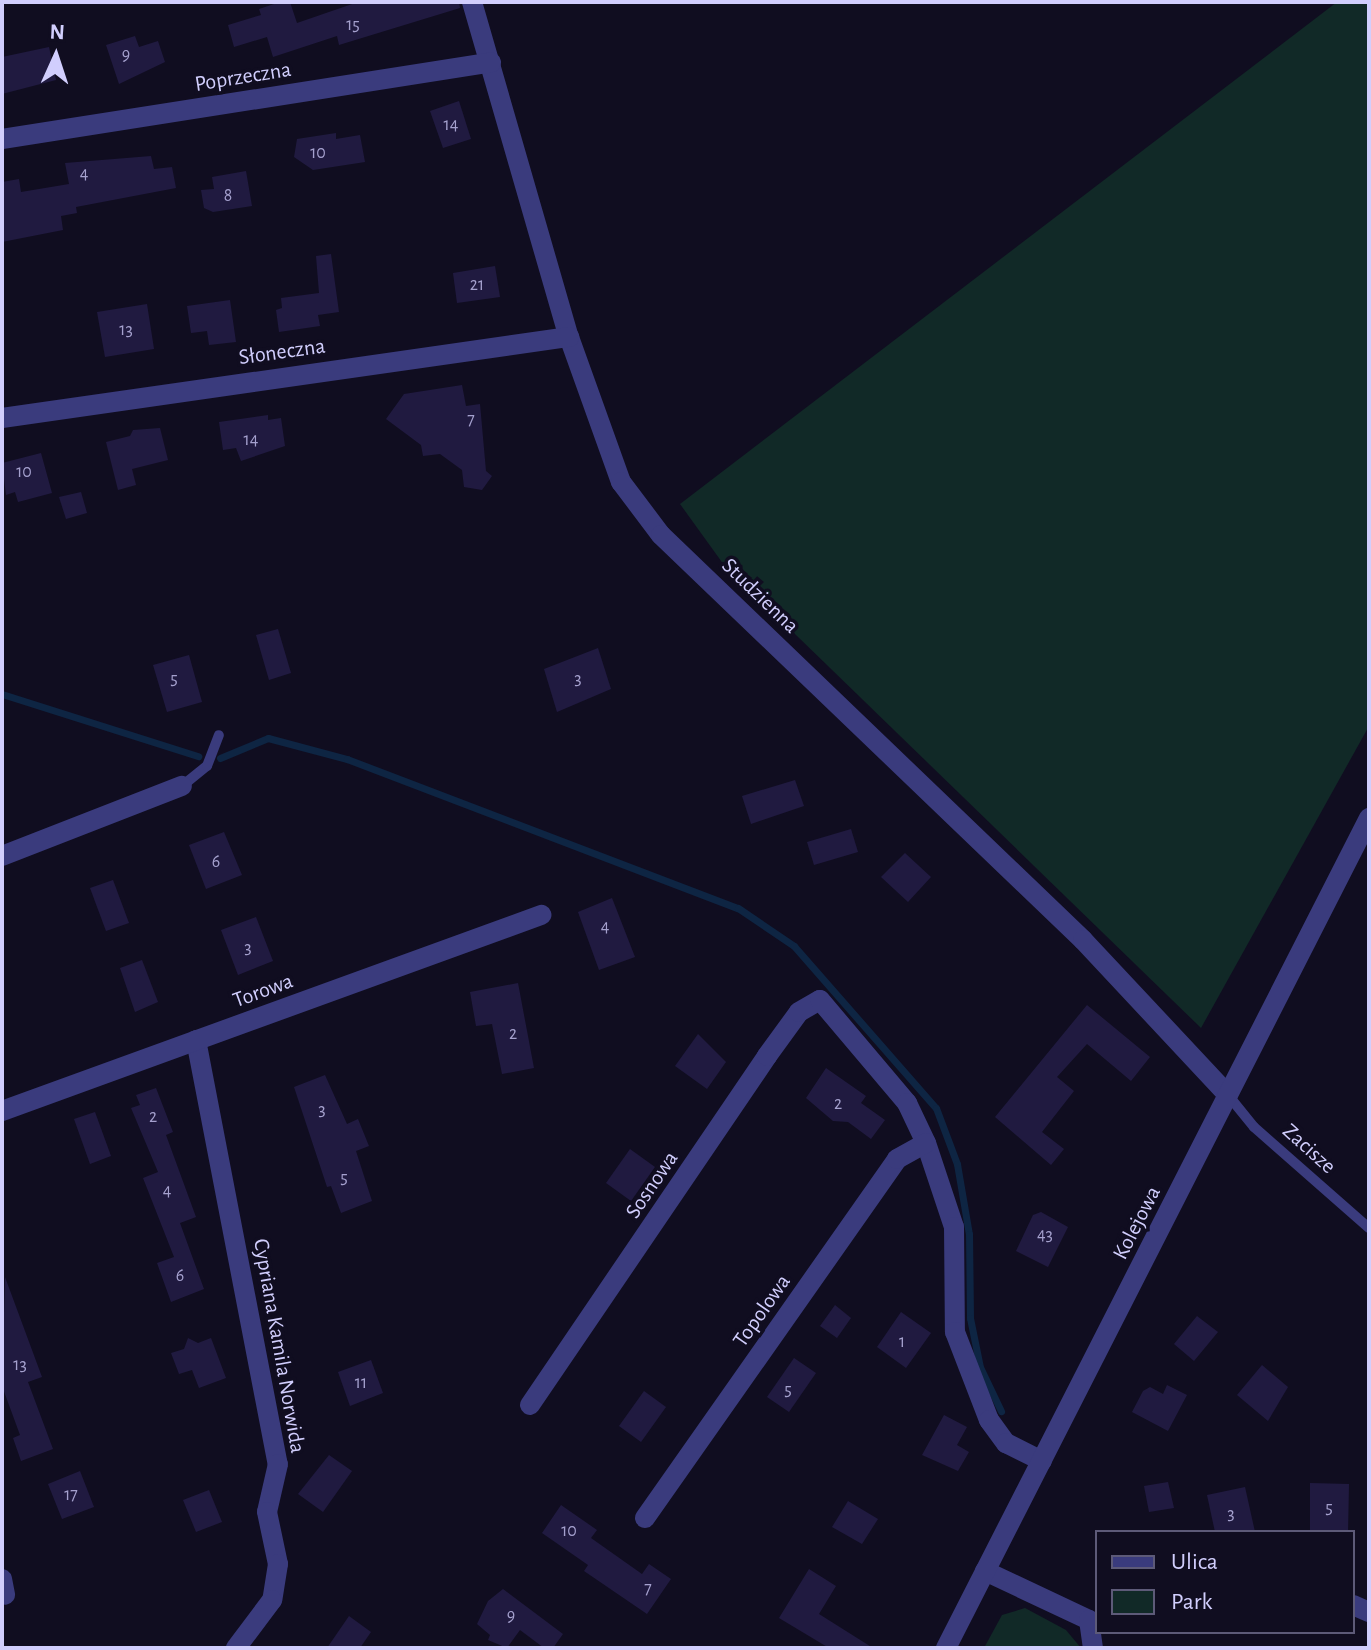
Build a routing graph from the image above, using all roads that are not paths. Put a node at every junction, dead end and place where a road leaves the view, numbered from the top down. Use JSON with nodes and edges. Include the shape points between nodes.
{"nodes":[{"id":1,"x":472,"y":2,"type":"edge"},
{"id":2,"x":491,"y":62,"type":"junction"},
{"id":3,"x":2,"y":139,"type":"edge"},
{"id":4,"x":569,"y":337,"type":"junction"},
{"id":5,"x":2,"y":418,"type":"edge"},
{"id":6,"x":219,"y":735,"type":"dead end"},
{"id":7,"x":182,"y":786,"type":"joint"},
{"id":8,"x":1369,"y":818,"type":"edge"},
{"id":9,"x":2,"y":856,"type":"edge"},
{"id":10,"x":541,"y":915,"type":"dead end"},
{"id":11,"x":196,"y":1040,"type":"junction"},
{"id":12,"x":1228,"y":1095,"type":"junction"},
{"id":13,"x":2,"y":1111,"type":"edge"},
{"id":14,"x":926,"y":1143,"type":"junction"},
{"id":15,"x":1369,"y":1228,"type":"edge"},
{"id":16,"x":530,"y":1405,"type":"dead end"},
{"id":17,"x":1042,"y":1461,"type":"junction"},
{"id":18,"x":645,"y":1518,"type":"dead end"},
{"id":19,"x":985,"y":1571,"type":"junction"},
{"id":20,"x":1093,"y":1620,"type":"edge"},
{"id":21,"x":236,"y":1648,"type":"edge"},
{"id":22,"x":946,"y":1648,"type":"edge"},
{"id":23,"x":1093,"y":1648,"type":"edge"}],
"edges":[{"from":1,"to":2,"type":"street","name":"Studzienna"},
{"from":2,"to":3,"type":"street","name":"Poprzeczna"},
{"from":2,"to":4,"type":"street","name":"Studzienna"},
{"from":4,"to":5,"type":"street","name":"Słoneczna"},
{"from":4,"to":12,"type":"street","name":"Studzienna","via":[[621,482],[661,535],[1083,940]]},
{"from":6,"to":7,"type":"lane","via":[[207,766]]},
{"from":7,"to":9,"type":"street"},
{"from":8,"to":12,"type":"street","name":"Kolejowa"},
{"from":10,"to":11,"type":"street","name":"Torowa"},
{"from":11,"to":13,"type":"street","name":"Torowa"},
{"from":11,"to":21,"type":"street","name":"Cypriana Kamila Norwida","via":[[278,1464],[267,1512],[278,1564],[272,1600]]},
{"from":12,"to":15,"type":"lane","name":"Zacisze","via":[[1254,1127]]},
{"from":12,"to":17,"type":"street","name":"Kolejowa"},
{"from":14,"to":16,"type":"street","name":"Sosnowa","via":[[907,1103],[820,1000],[799,1012]]},
{"from":14,"to":17,"type":"street","via":[[954,1227],[955,1332],[989,1420],[1006,1443]]},
{"from":14,"to":18,"type":"street","name":"Topolowa","via":[[897,1159]]},
{"from":17,"to":19,"type":"street","name":"Kolejowa"},
{"from":19,"to":20,"type":"street"},
{"from":19,"to":22,"type":"street","name":"Kolejowa"},
{"from":20,"to":23,"type":"street"}]}
